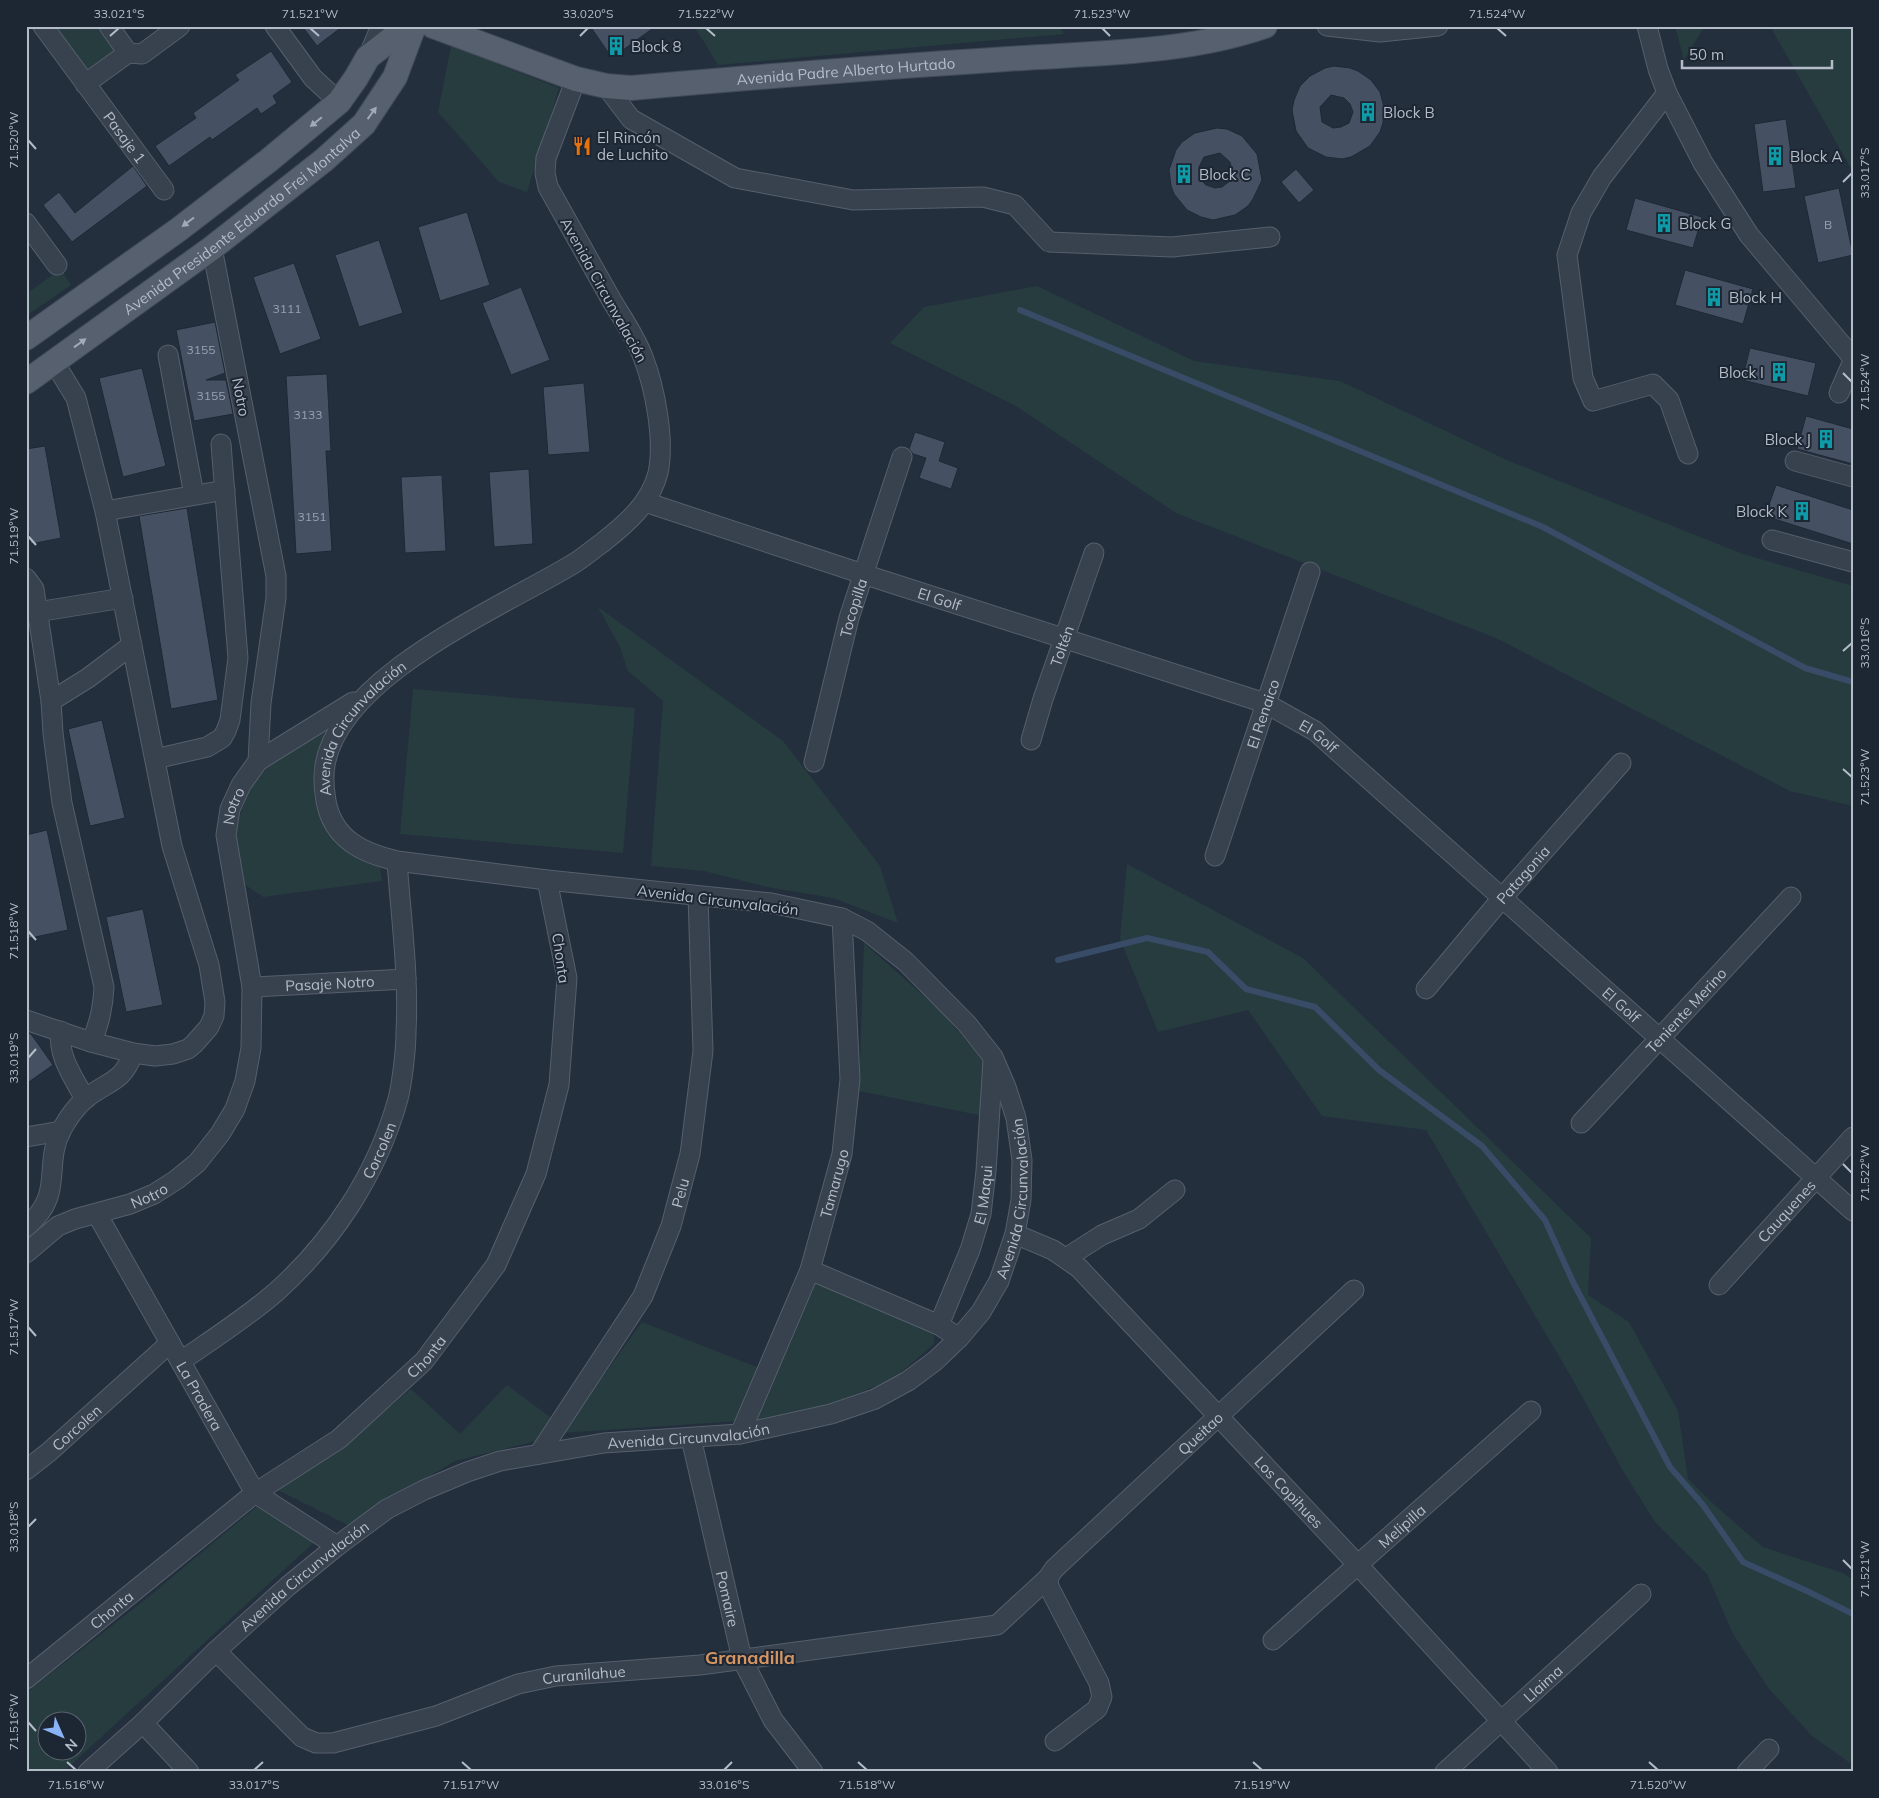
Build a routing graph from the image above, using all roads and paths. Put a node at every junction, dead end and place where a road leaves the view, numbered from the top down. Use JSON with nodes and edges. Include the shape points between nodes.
{"nodes":[{"id":1,"x":43,"y":26,"type":"edge"},
{"id":2,"x":109,"y":26,"type":"edge"},
{"id":3,"x":180,"y":26,"type":"edge"},
{"id":4,"x":275,"y":26,"type":"edge"},
{"id":5,"x":381,"y":26,"type":"edge"},
{"id":6,"x":408,"y":26,"type":"edge"},
{"id":7,"x":414,"y":26,"type":"edge"},
{"id":8,"x":433,"y":26,"type":"edge"},
{"id":9,"x":1264,"y":26,"type":"edge"},
{"id":10,"x":1327,"y":26,"type":"edge"},
{"id":11,"x":1438,"y":26,"type":"edge"},
{"id":12,"x":1648,"y":26,"type":"edge"},
{"id":13,"x":128,"y":54,"type":"junction"},
{"id":14,"x":368,"y":57,"type":"junction"},
{"id":15,"x":576,"y":78,"type":"junction"},
{"id":16,"x":85,"y":84,"type":"junction"},
{"id":17,"x":606,"y":86,"type":"junction"},
{"id":18,"x":1667,"y":93,"type":"junction"},
{"id":19,"x":339,"y":102,"type":"junction"},
{"id":20,"x":164,"y":190,"type":"dead end"},
{"id":21,"x":26,"y":223,"type":"edge"},
{"id":22,"x":1270,"y":237,"type":"dead end"},
{"id":23,"x":212,"y":248,"type":"junction"},
{"id":24,"x":57,"y":265,"type":"dead end"},
{"id":25,"x":26,"y":338,"type":"edge"},
{"id":26,"x":168,"y":354,"type":"dead end"},
{"id":27,"x":1853,"y":359,"type":"edge"},
{"id":28,"x":54,"y":362,"type":"junction"},
{"id":29,"x":26,"y":382,"type":"edge"},
{"id":30,"x":1839,"y":394,"type":"dead end"},
{"id":31,"x":221,"y":444,"type":"dead end"},
{"id":32,"x":1688,"y":454,"type":"dead end"},
{"id":33,"x":902,"y":457,"type":"dead end"},
{"id":34,"x":1795,"y":461,"type":"dead end"},
{"id":35,"x":1853,"y":477,"type":"edge"},
{"id":36,"x":225,"y":490,"type":"junction"},
{"id":37,"x":194,"y":496,"type":"junction"},
{"id":38,"x":645,"y":502,"type":"junction"},
{"id":39,"x":105,"y":512,"type":"junction"},
{"id":40,"x":1772,"y":540,"type":"dead end"},
{"id":41,"x":1094,"y":553,"type":"dead end"},
{"id":42,"x":1853,"y":562,"type":"edge"},
{"id":43,"x":1310,"y":572,"type":"dead end"},
{"id":44,"x":863,"y":574,"type":"junction"},
{"id":45,"x":26,"y":578,"type":"edge"},
{"id":46,"x":123,"y":598,"type":"junction"},
{"id":47,"x":37,"y":612,"type":"junction"},
{"id":48,"x":1064,"y":638,"type":"junction"},
{"id":49,"x":132,"y":645,"type":"junction"},
{"id":50,"x":369,"y":692,"type":"junction"},
{"id":51,"x":51,"y":701,"type":"junction"},
{"id":52,"x":1265,"y":702,"type":"junction"},
{"id":53,"x":1031,"y":740,"type":"dead end"},
{"id":54,"x":155,"y":759,"type":"junction"},
{"id":55,"x":258,"y":761,"type":"junction"},
{"id":56,"x":814,"y":762,"type":"dead end"},
{"id":57,"x":1621,"y":763,"type":"dead end"},
{"id":58,"x":1215,"y":856,"type":"dead end"},
{"id":59,"x":397,"y":862,"type":"junction"},
{"id":60,"x":547,"y":880,"type":"junction"},
{"id":61,"x":698,"y":896,"type":"junction"},
{"id":62,"x":1791,"y":897,"type":"dead end"},
{"id":63,"x":1502,"y":898,"type":"junction"},
{"id":64,"x":842,"y":918,"type":"junction"},
{"id":65,"x":406,"y":979,"type":"junction"},
{"id":66,"x":252,"y":987,"type":"junction"},
{"id":67,"x":1426,"y":989,"type":"dead end"},
{"id":68,"x":26,"y":1020,"type":"edge"},
{"id":69,"x":61,"y":1031,"type":"junction"},
{"id":70,"x":1660,"y":1038,"type":"junction"},
{"id":71,"x":91,"y":1042,"type":"junction"},
{"id":72,"x":133,"y":1053,"type":"junction"},
{"id":73,"x":993,"y":1057,"type":"junction"},
{"id":74,"x":85,"y":1099,"type":"junction"},
{"id":75,"x":1581,"y":1123,"type":"dead end"},
{"id":76,"x":61,"y":1131,"type":"junction"},
{"id":77,"x":26,"y":1137,"type":"edge"},
{"id":78,"x":1853,"y":1137,"type":"edge"},
{"id":79,"x":1816,"y":1178,"type":"junction"},
{"id":80,"x":1175,"y":1190,"type":"dead end"},
{"id":81,"x":1853,"y":1211,"type":"edge"},
{"id":82,"x":97,"y":1214,"type":"junction"},
{"id":83,"x":26,"y":1227,"type":"edge"},
{"id":84,"x":1015,"y":1234,"type":"junction"},
{"id":85,"x":26,"y":1253,"type":"edge"},
{"id":86,"x":1066,"y":1258,"type":"junction"},
{"id":87,"x":810,"y":1270,"type":"junction"},
{"id":88,"x":1720,"y":1285,"type":"dead end"},
{"id":89,"x":1354,"y":1290,"type":"dead end"},
{"id":90,"x":939,"y":1325,"type":"junction"},
{"id":91,"x":959,"y":1338,"type":"junction"},
{"id":92,"x":170,"y":1342,"type":"junction"},
{"id":93,"x":181,"y":1361,"type":"junction"},
{"id":94,"x":1531,"y":1411,"type":"dead end"},
{"id":95,"x":1219,"y":1416,"type":"junction"},
{"id":96,"x":740,"y":1434,"type":"junction"},
{"id":97,"x":691,"y":1438,"type":"junction"},
{"id":98,"x":539,"y":1454,"type":"junction"},
{"id":99,"x":26,"y":1470,"type":"edge"},
{"id":100,"x":254,"y":1493,"type":"junction"},
{"id":101,"x":337,"y":1546,"type":"junction"},
{"id":102,"x":1358,"y":1565,"type":"junction"},
{"id":103,"x":1048,"y":1578,"type":"junction"},
{"id":104,"x":1641,"y":1594,"type":"dead end"},
{"id":105,"x":997,"y":1625,"type":"joint"},
{"id":106,"x":1273,"y":1640,"type":"dead end"},
{"id":107,"x":216,"y":1651,"type":"junction"},
{"id":108,"x":742,"y":1659,"type":"junction"},
{"id":109,"x":26,"y":1679,"type":"edge"},
{"id":110,"x":1501,"y":1722,"type":"junction"},
{"id":111,"x":143,"y":1723,"type":"junction"},
{"id":112,"x":1055,"y":1741,"type":"dead end"},
{"id":113,"x":1769,"y":1749,"type":"dead end"},
{"id":114,"x":88,"y":1772,"type":"edge"},
{"id":115,"x":190,"y":1772,"type":"edge"},
{"id":116,"x":813,"y":1772,"type":"edge"},
{"id":117,"x":1445,"y":1772,"type":"edge"},
{"id":118,"x":1548,"y":1772,"type":"edge"},
{"id":119,"x":1747,"y":1772,"type":"edge"}],
"edges":[{"from":1,"to":16,"type":"street","name":"Pasaje 1"},
{"from":2,"to":13,"type":"street"},
{"from":3,"to":13,"type":"street","via":[[142,54]]},
{"from":4,"to":19,"type":"street","via":[[313,78]]},
{"from":5,"to":14,"type":"street","name":"Avenida Presidente Eduardo Frei Montalva"},
{"from":6,"to":14,"type":"main road"},
{"from":23,"to":7,"type":"main road","name":"Avenida Presidente Eduardo Frei Montalva","one_way":true,"via":[[324,160],[364,124],[395,76]]},
{"from":8,"to":15,"type":"main road","name":"Avenida Padre Alberto Hurtado"},
{"from":9,"to":17,"type":"main road","name":"Avenida Padre Alberto Hurtado","via":[[1180,46],[1115,53],[631,88]]},
{"from":10,"to":11,"type":"street","via":[[1380,32]]},
{"from":12,"to":18,"type":"street"},
{"from":13,"to":16,"type":"street"},
{"from":14,"to":19,"type":"main road","name":"Avenida Presidente Eduardo Frei Montalva"},
{"from":15,"to":17,"type":"main road","name":"Avenida Padre Alberto Hurtado"},
{"from":15,"to":38,"type":"street","name":"Avenida Circunvalación","via":[[546,158],[545,173],[548,187],[643,355],[655,398],[660,458],[658,474]]},
{"from":16,"to":20,"type":"street","name":"Pasaje 1"},
{"from":17,"to":22,"type":"street","via":[[632,119],[735,178],[853,200],[983,197],[1015,205],[1049,242],[1172,247]]},
{"from":18,"to":27,"type":"street","via":[[1702,163],[1750,235]]},
{"from":18,"to":32,"type":"street","via":[[1602,177],[1580,213],[1566,255],[1583,378],[1594,402],[1653,384],[1669,400]]},
{"from":19,"to":25,"type":"main road","name":"Avenida Presidente Eduardo Frei Montalva","one_way":true,"via":[[268,162],[178,230]]},
{"from":21,"to":24,"type":"street"},
{"from":28,"to":23,"type":"main road","name":"Avenida Presidente Eduardo Frei Montalva","one_way":true},
{"from":23,"to":55,"type":"street","name":"Notro","via":[[276,576],[276,598],[261,703]]},
{"from":26,"to":37,"type":"street"},
{"from":27,"to":30,"type":"street"},
{"from":28,"to":29,"type":"main road","name":"Avenida Presidente Eduardo Frei Montalva"},
{"from":28,"to":39,"type":"street","via":[[76,398]]},
{"from":31,"to":36,"type":"street"},
{"from":33,"to":44,"type":"street","name":"Tocopilla"},
{"from":34,"to":35,"type":"street"},
{"from":36,"to":37,"type":"street"},
{"from":36,"to":54,"type":"street","via":[[238,658],[230,720],[222,738],[207,747]]},
{"from":37,"to":39,"type":"street"},
{"from":38,"to":44,"type":"street","name":"El Golf"},
{"from":38,"to":50,"type":"street","name":"Avenida Circunvalación","via":[[630,520],[575,563],[432,643]]},
{"from":39,"to":46,"type":"street"},
{"from":40,"to":42,"type":"street"},
{"from":41,"to":48,"type":"street","name":"Toltén"},
{"from":43,"to":52,"type":"street","name":"El Renaico"},
{"from":44,"to":48,"type":"street","name":"El Golf"},
{"from":44,"to":56,"type":"street","name":"Tocopilla"},
{"from":45,"to":47,"type":"street","via":[[34,589]]},
{"from":46,"to":47,"type":"street"},
{"from":46,"to":49,"type":"street"},
{"from":47,"to":51,"type":"street"},
{"from":48,"to":52,"type":"street","name":"El Golf"},
{"from":48,"to":53,"type":"street","name":"Toltén"},
{"from":49,"to":51,"type":"street"},
{"from":49,"to":54,"type":"street"},
{"from":50,"to":55,"type":"street"},
{"from":50,"to":59,"type":"street","name":"Avenida Circunvalación","via":[[344,720],[333,740],[325,764],[324,788],[328,810],[339,831],[357,848]]},
{"from":51,"to":71,"type":"street","via":[[62,803],[104,987],[104,1004]]},
{"from":52,"to":58,"type":"street","name":"El Renaico"},
{"from":52,"to":63,"type":"street","name":"El Golf","via":[[1315,731]]},
{"from":54,"to":72,"type":"street","via":[[172,846],[209,965],[214,1016],[201,1038],[188,1049],[155,1056]]},
{"from":55,"to":66,"type":"street","name":"Notro","via":[[230,808],[226,835]]},
{"from":57,"to":63,"type":"street","name":"Patagonia"},
{"from":59,"to":60,"type":"street","name":"Avenida Circunvalación"},
{"from":59,"to":65,"type":"street","name":"Corcolen"},
{"from":60,"to":61,"type":"street","name":"Avenida Circunvalación"},
{"from":60,"to":100,"type":"street","name":"Chonta","via":[[567,978],[559,1085],[536,1174],[496,1265],[424,1360],[339,1439]]},
{"from":61,"to":64,"type":"street","name":"Avenida Circunvalación","via":[[771,903]]},
{"from":61,"to":98,"type":"street","name":"Pelu","via":[[704,1051],[690,1154],[670,1226],[643,1296]]},
{"from":62,"to":70,"type":"street","name":"Teniente Merino"},
{"from":63,"to":67,"type":"street","name":"Patagonia"},
{"from":63,"to":70,"type":"street","name":"El Golf"},
{"from":64,"to":73,"type":"street","name":"Avenida Circunvalación","via":[[867,931],[906,962]]},
{"from":64,"to":87,"type":"street","name":"Tamarugo","via":[[850,1079],[842,1154]]},
{"from":65,"to":66,"type":"street","name":"Pasaje Notro"},
{"from":65,"to":93,"type":"street","name":"Corcolen","via":[[406,1032],[398,1098],[378,1157],[344,1216],[308,1261],[275,1293]]},
{"from":66,"to":82,"type":"street","name":"Notro","via":[[251,1048],[245,1081],[235,1109],[220,1134],[197,1162],[176,1180],[154,1194]]},
{"from":68,"to":69,"type":"street"},
{"from":69,"to":71,"type":"street"},
{"from":69,"to":74,"type":"street","via":[[60,1046]]},
{"from":70,"to":75,"type":"street","name":"Teniente Merino"},
{"from":70,"to":79,"type":"street","name":"El Golf"},
{"from":71,"to":72,"type":"street"},
{"from":72,"to":74,"type":"street","via":[[125,1071]]},
{"from":73,"to":84,"type":"street","name":"Avenida Circunvalación","via":[[1016,1118],[1022,1160],[1021,1200]]},
{"from":73,"to":90,"type":"street","name":"El Maqui","via":[[981,1214]]},
{"from":74,"to":76,"type":"street","via":[[72,1112]]},
{"from":76,"to":77,"type":"street"},
{"from":76,"to":83,"type":"street","via":[[55,1148],[47,1201]]},
{"from":78,"to":79,"type":"street","name":"Cauquenes"},
{"from":79,"to":81,"type":"street","name":"El Golf"},
{"from":79,"to":88,"type":"street","name":"Cauquenes"},
{"from":80,"to":86,"type":"street","via":[[1139,1220],[1102,1234]]},
{"from":82,"to":85,"type":"street","name":"Notro","via":[[58,1226]]},
{"from":82,"to":92,"type":"street","name":"La Pradera"},
{"from":84,"to":86,"type":"street","name":"Los Copihues"},
{"from":84,"to":91,"type":"street","name":"Avenida Circunvalación","via":[[999,1281],[981,1312]]},
{"from":86,"to":95,"type":"street","name":"Los Copihues"},
{"from":87,"to":90,"type":"street"},
{"from":87,"to":96,"type":"street","name":"Tamarugo"},
{"from":89,"to":95,"type":"street","name":"Queitao"},
{"from":90,"to":91,"type":"street"},
{"from":91,"to":96,"type":"street","name":"Avenida Circunvalación","via":[[908,1381],[875,1398],[831,1414]]},
{"from":92,"to":93,"type":"street","name":"La Pradera"},
{"from":92,"to":99,"type":"street","name":"Corcolen"},
{"from":93,"to":100,"type":"street","name":"La Pradera"},
{"from":94,"to":102,"type":"street","name":"Melipilla"},
{"from":95,"to":102,"type":"street","name":"Los Copihues"},
{"from":95,"to":103,"type":"street","name":"Queitao"},
{"from":96,"to":97,"type":"street","name":"Avenida Circunvalación"},
{"from":97,"to":98,"type":"street","name":"Avenida Circunvalación","via":[[604,1443]]},
{"from":97,"to":108,"type":"street","name":"Pomaire"},
{"from":98,"to":101,"type":"street","name":"Avenida Circunvalación","via":[[500,1461],[424,1490],[387,1509]]},
{"from":100,"to":101,"type":"street","name":"La Pradera"},
{"from":100,"to":109,"type":"street","name":"Chonta"},
{"from":101,"to":107,"type":"street","name":"Avenida Circunvalación"},
{"from":102,"to":106,"type":"street","name":"Melipilla"},
{"from":102,"to":110,"type":"street","name":"Los Copihues"},
{"from":103,"to":105,"type":"street","name":"Queitao"},
{"from":103,"to":112,"type":"street","via":[[1049,1587],[1099,1683],[1102,1697],[1096,1709]]},
{"from":104,"to":110,"type":"street","name":"Llaima"},
{"from":105,"to":108,"type":"street","name":"Curanilahue"},
{"from":107,"to":108,"type":"street","name":"Curanilahue","via":[[302,1737],[316,1743],[333,1743],[436,1716],[518,1684],[556,1676]]},
{"from":107,"to":111,"type":"street","name":"Avenida Circunvalación"},
{"from":108,"to":116,"type":"street","name":"Pomaire","via":[[773,1720]]},
{"from":110,"to":117,"type":"street","name":"Llaima"},
{"from":110,"to":118,"type":"street","name":"Los Copihues"},
{"from":111,"to":114,"type":"street","name":"Avenida Circunvalación"},
{"from":111,"to":115,"type":"street"},
{"from":113,"to":119,"type":"street"}]}
